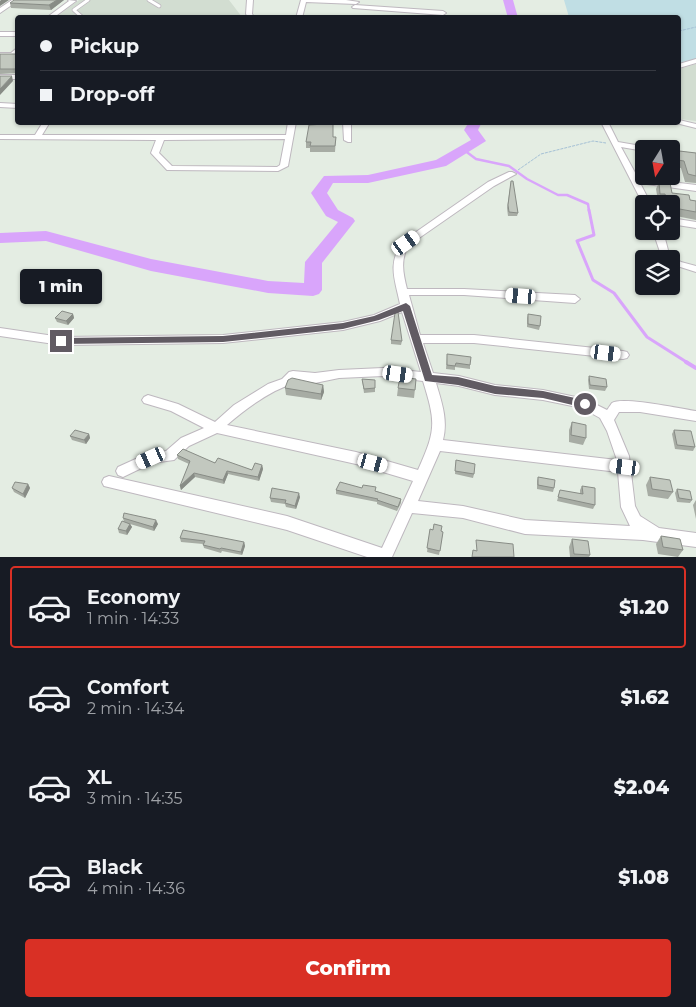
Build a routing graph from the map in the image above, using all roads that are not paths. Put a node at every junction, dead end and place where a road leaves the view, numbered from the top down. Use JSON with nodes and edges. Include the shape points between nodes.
{"nodes":[{"id":1,"x":16,"y":0,"type":"edge"},
{"id":2,"x":88,"y":0,"type":"edge"},
{"id":3,"x":149,"y":0,"type":"edge"},
{"id":4,"x":250,"y":0,"type":"edge"},
{"id":5,"x":304,"y":0,"type":"edge"},
{"id":6,"x":72,"y":1,"type":"edge"},
{"id":7,"x":82,"y":5,"type":"junction"},
{"id":8,"x":159,"y":6,"type":"dead end"},
{"id":9,"x":356,"y":6,"type":"edge"},
{"id":10,"x":0,"y":11,"type":"edge"},
{"id":11,"x":443,"y":13,"type":"dead end"},
{"id":12,"x":53,"y":15,"type":"edge"},
{"id":13,"x":80,"y":15,"type":"edge"},
{"id":14,"x":250,"y":15,"type":"edge"},
{"id":15,"x":300,"y":15,"type":"edge"},
{"id":16,"x":0,"y":34,"type":"edge"},
{"id":17,"x":15,"y":34,"type":"edge"},
{"id":18,"x":15,"y":53,"type":"edge"},
{"id":19,"x":0,"y":55,"type":"edge"},
{"id":20,"x":696,"y":61,"type":"edge"},
{"id":21,"x":681,"y":65,"type":"edge"},
{"id":22,"x":15,"y":77,"type":"edge"},
{"id":23,"x":0,"y":78,"type":"edge"},
{"id":24,"x":0,"y":105,"type":"edge"},
{"id":25,"x":15,"y":106,"type":"edge"},
{"id":26,"x":681,"y":123,"type":"edge"},
{"id":27,"x":45,"y":125,"type":"edge"},
{"id":28,"x":291,"y":125,"type":"edge"},
{"id":29,"x":346,"y":125,"type":"edge"},
{"id":30,"x":606,"y":125,"type":"edge"},
{"id":31,"x":696,"y":126,"type":"edge"},
{"id":32,"x":0,"y":137,"type":"edge"},
{"id":33,"x":37,"y":137,"type":"junction"},
{"id":34,"x":289,"y":137,"type":"junction"},
{"id":35,"x":162,"y":138,"type":"junction"},
{"id":36,"x":348,"y":140,"type":"dead end"},
{"id":37,"x":616,"y":144,"type":"junction"},
{"id":38,"x":635,"y":147,"type":"edge"},
{"id":39,"x":515,"y":172,"type":"road end"},
{"id":40,"x":634,"y":180,"type":"junction"},
{"id":41,"x":696,"y":188,"type":"edge"},
{"id":42,"x":642,"y":195,"type":"edge"},
{"id":43,"x":680,"y":222,"type":"edge"},
{"id":44,"x":696,"y":225,"type":"edge"},
{"id":45,"x":680,"y":265,"type":"edge"},
{"id":46,"x":696,"y":269,"type":"edge"},
{"id":47,"x":403,"y":292,"type":"junction"},
{"id":48,"x":575,"y":299,"type":"dead end"},
{"id":49,"x":406,"y":306,"type":"junction"},
{"id":50,"x":0,"y":332,"type":"edge"},
{"id":51,"x":416,"y":339,"type":"junction"},
{"id":52,"x":623,"y":355,"type":"dead end"},
{"id":53,"x":428,"y":378,"type":"junction"},
{"id":54,"x":148,"y":400,"type":"dead end"},
{"id":55,"x":585,"y":404,"type":"junction"},
{"id":56,"x":616,"y":407,"type":"junction"},
{"id":57,"x":696,"y":416,"type":"edge"},
{"id":58,"x":607,"y":420,"type":"junction"},
{"id":59,"x":216,"y":428,"type":"junction"},
{"id":60,"x":436,"y":444,"type":"junction"},
{"id":61,"x":625,"y":467,"type":"junction"},
{"id":62,"x":123,"y":471,"type":"dead end"},
{"id":63,"x":421,"y":476,"type":"junction"},
{"id":64,"x":109,"y":482,"type":"dead end"},
{"id":65,"x":409,"y":506,"type":"junction"},
{"id":66,"x":632,"y":527,"type":"junction"},
{"id":67,"x":696,"y":540,"type":"edge"},
{"id":68,"x":385,"y":557,"type":"edge"}],
"edges":[{"from":1,"to":10,"type":"street"},
{"from":2,"to":7,"type":"lane"},
{"from":3,"to":8,"type":"lane"},
{"from":4,"to":14,"type":"street"},
{"from":5,"to":9,"type":"street"},
{"from":5,"to":15,"type":"street"},
{"from":6,"to":7,"type":"lane"},
{"from":6,"to":12,"type":"street"},
{"from":7,"to":13,"type":"lane","via":[[74,10]]},
{"from":9,"to":11,"type":"street"},
{"from":16,"to":17,"type":"street"},
{"from":18,"to":19,"type":"street"},
{"from":20,"to":21,"type":"street"},
{"from":22,"to":23,"type":"street"},
{"from":24,"to":25,"type":"street"},
{"from":26,"to":31,"type":"street"},
{"from":27,"to":33,"type":"street"},
{"from":28,"to":34,"type":"street"},
{"from":29,"to":36,"type":"street"},
{"from":30,"to":37,"type":"street"},
{"from":32,"to":33,"type":"street"},
{"from":33,"to":35,"type":"street"},
{"from":34,"to":35,"type":"street"},
{"from":34,"to":35,"type":"street","via":[[284,166],[278,168],[170,168],[155,153]]},
{"from":37,"to":38,"type":"street"},
{"from":37,"to":40,"type":"street"},
{"from":39,"to":47,"type":"street","via":[[406,243],[398,261]]},
{"from":40,"to":41,"type":"street"},
{"from":40,"to":42,"type":"street"},
{"from":43,"to":44,"type":"street"},
{"from":45,"to":46,"type":"street"},
{"from":47,"to":48,"type":"street"},
{"from":47,"to":49,"type":"street"},
{"from":49,"to":50,"type":"street","via":[[343,326],[223,339],[61,341]]},
{"from":49,"to":51,"type":"street"},
{"from":51,"to":52,"type":"street","via":[[474,339]]},
{"from":51,"to":53,"type":"street"},
{"from":53,"to":55,"type":"street"},
{"from":53,"to":59,"type":"street","via":[[383,372],[315,378],[293,375],[238,408]]},
{"from":53,"to":60,"type":"street","via":[[440,426]]},
{"from":54,"to":59,"type":"street","via":[[174,406]]},
{"from":55,"to":56,"type":"street"},
{"from":55,"to":58,"type":"street","via":[[604,414]]},
{"from":56,"to":57,"type":"street","via":[[640,407]]},
{"from":56,"to":58,"type":"street"},
{"from":58,"to":61,"type":"street"},
{"from":59,"to":62,"type":"street","via":[[185,442],[168,456],[151,458]]},
{"from":59,"to":63,"type":"street","via":[[356,458]]},
{"from":60,"to":61,"type":"street"},
{"from":60,"to":63,"type":"street"},
{"from":61,"to":66,"type":"street"},
{"from":63,"to":65,"type":"street"},
{"from":64,"to":68,"type":"street","via":[[287,523]]},
{"from":65,"to":66,"type":"street","via":[[463,512],[525,527]]},
{"from":65,"to":68,"type":"street"},
{"from":66,"to":67,"type":"street","via":[[658,535]]}]}
